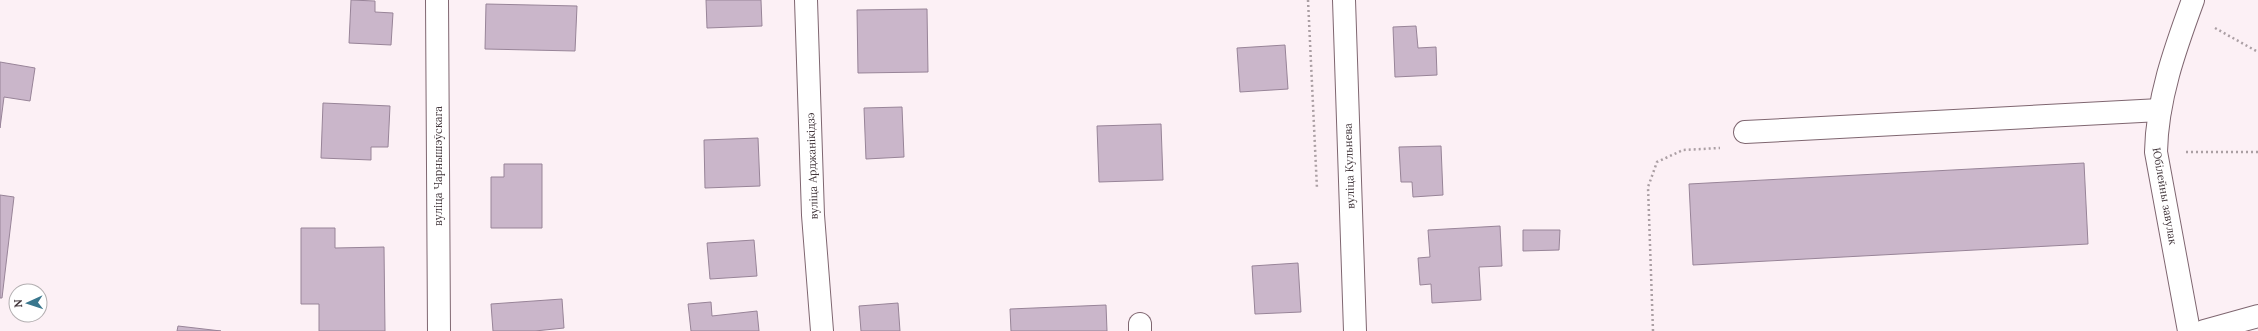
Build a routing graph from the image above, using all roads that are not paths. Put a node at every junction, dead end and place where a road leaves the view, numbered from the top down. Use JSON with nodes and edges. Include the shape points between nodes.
{"nodes":[{"id":1,"x":436,"y":0,"type":"edge"},
{"id":2,"x":806,"y":0,"type":"edge"},
{"id":3,"x":1344,"y":0,"type":"edge"},
{"id":4,"x":2191,"y":6,"type":"edge"},
{"id":5,"x":2160,"y":110,"type":"junction"},
{"id":6,"x":1745,"y":132,"type":"road end"},
{"id":7,"x":2258,"y":316,"type":"edge"},
{"id":8,"x":439,"y":331,"type":"edge"},
{"id":9,"x":822,"y":331,"type":"edge"},
{"id":10,"x":1355,"y":331,"type":"edge"},
{"id":11,"x":2190,"y":331,"type":"edge"},
{"id":12,"x":2204,"y":331,"type":"edge"}],
"edges":[{"from":1,"to":8,"type":"street","name":"вуліца Чарнышэўскага"},
{"from":2,"to":9,"type":"street","name":"вуліца Арджанікідзэ","via":[[813,215]]},
{"from":3,"to":10,"type":"street","name":"вуліца Кульнева"},
{"from":4,"to":5,"type":"street","name":"Юбілейны завулак","via":[[2171,61]]},
{"from":5,"to":6,"type":"street"},
{"from":5,"to":11,"type":"street","name":"Юбілейны завулак","via":[[2156,129],[2156,152]]},
{"from":7,"to":12,"type":"street"}]}
